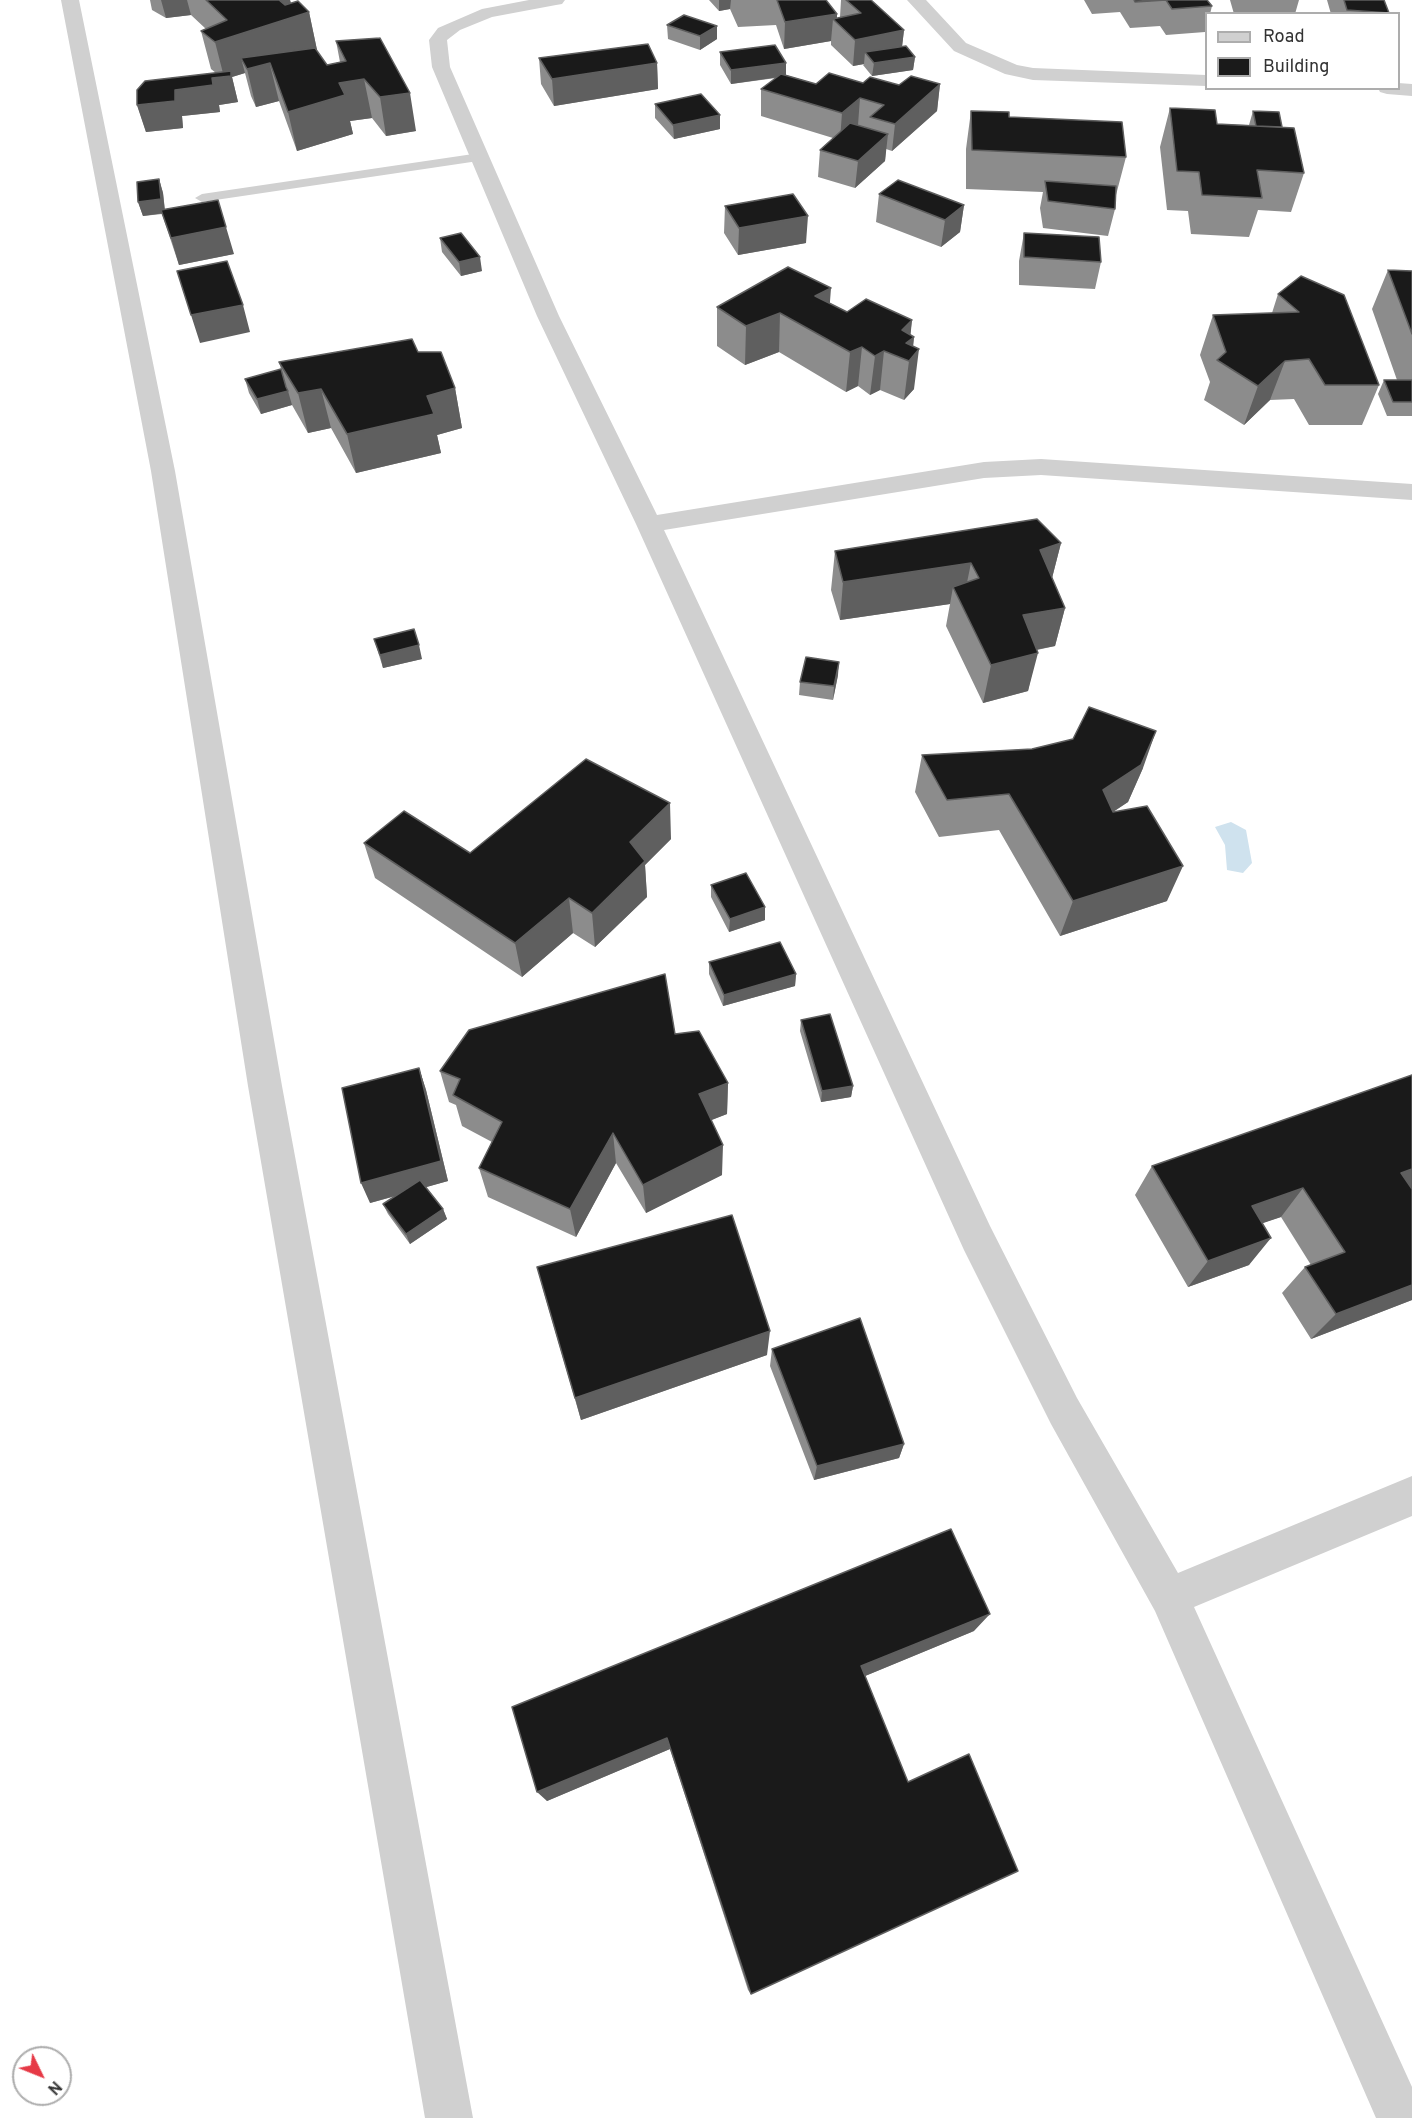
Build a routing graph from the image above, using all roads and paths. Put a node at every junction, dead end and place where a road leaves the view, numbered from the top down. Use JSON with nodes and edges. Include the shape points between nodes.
{"nodes":[{"id":1,"x":70,"y":0,"type":"edge"},
{"id":2,"x":556,"y":0,"type":"edge"},
{"id":3,"x":916,"y":0,"type":"edge"},
{"id":4,"x":1205,"y":81,"type":"edge"},
{"id":5,"x":480,"y":157,"type":"junction"},
{"id":6,"x":202,"y":198,"type":"dead end"},
{"id":7,"x":1412,"y":492,"type":"edge"},
{"id":8,"x":649,"y":524,"type":"junction"},
{"id":9,"x":1412,"y":1496,"type":"edge"},
{"id":10,"x":1169,"y":1597,"type":"junction"},
{"id":11,"x":449,"y":2118,"type":"edge"},
{"id":12,"x":1401,"y":2118,"type":"edge"}],
"edges":[{"from":1,"to":11,"type":"street","via":[[163,471],[265,1086]]},
{"from":2,"to":5,"type":"street","via":[[476,16],[444,32],[438,40],[441,67]]},
{"from":3,"to":4,"type":"street","via":[[960,47],[1012,70]]},
{"from":5,"to":6,"type":"lane"},
{"from":5,"to":8,"type":"street","via":[[548,316]]},
{"from":7,"to":8,"type":"street","via":[[1030,468],[984,470]]},
{"from":8,"to":10,"type":"street","via":[[977,1238],[1064,1411]]},
{"from":9,"to":10,"type":"street"},
{"from":10,"to":12,"type":"street"}]}
